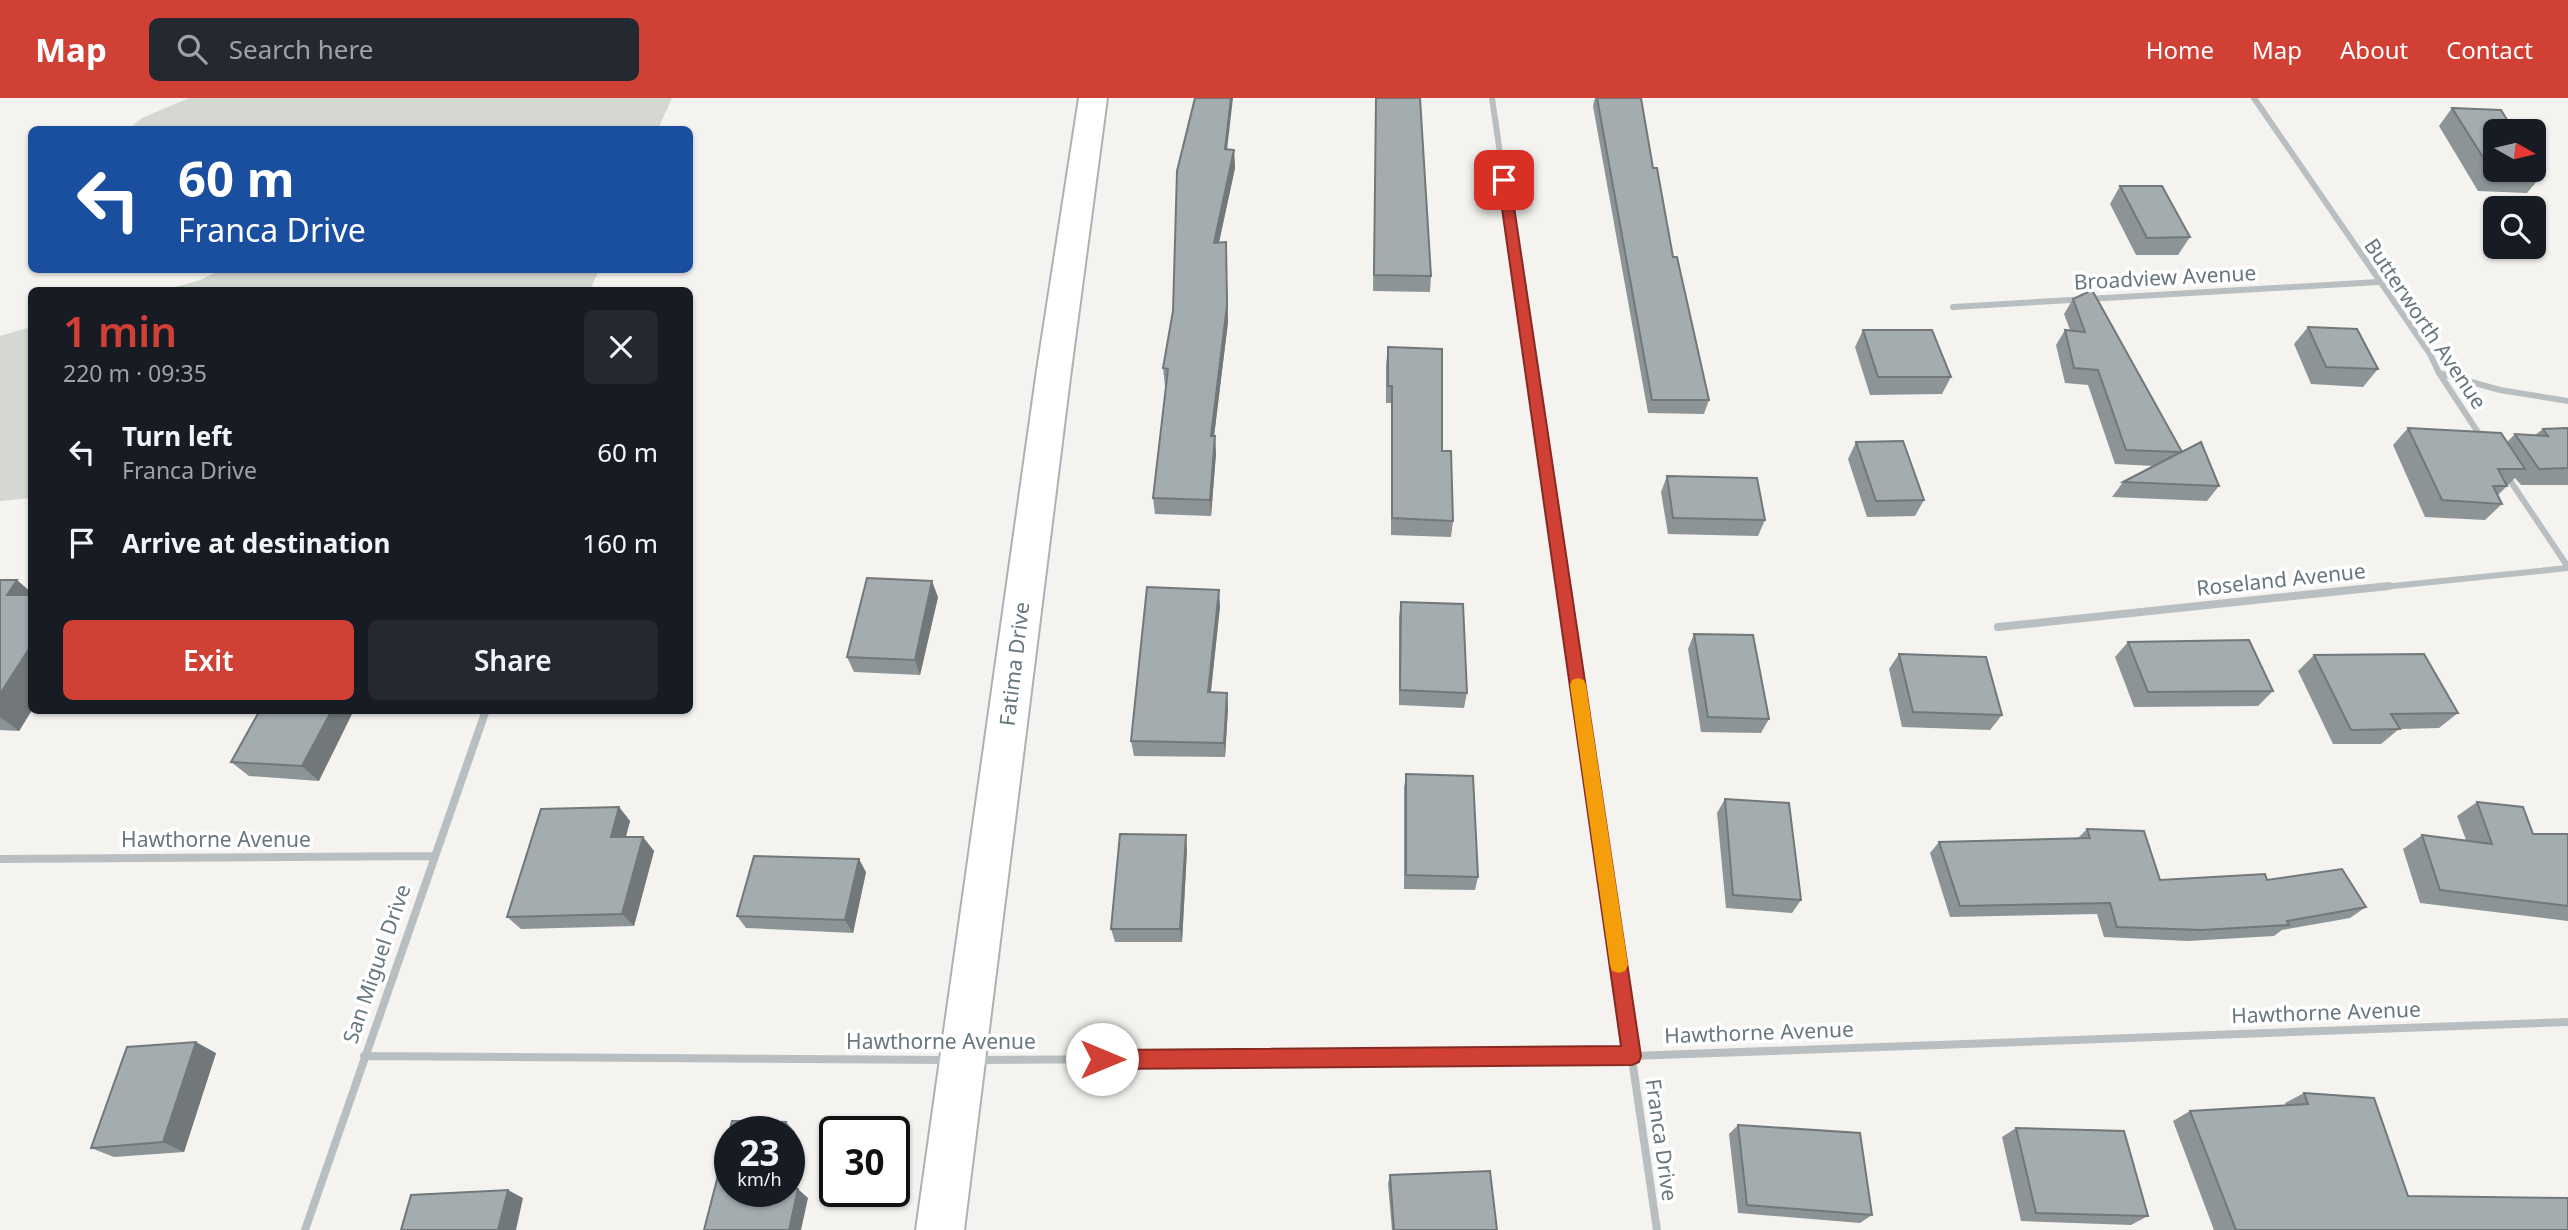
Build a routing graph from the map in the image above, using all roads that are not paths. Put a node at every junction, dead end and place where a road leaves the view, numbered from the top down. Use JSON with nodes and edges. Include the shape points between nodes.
{"nodes":[{"id":1,"x":1093,"y":98,"type":"edge"},
{"id":2,"x":1492,"y":98,"type":"edge"},
{"id":3,"x":2254,"y":98,"type":"edge"},
{"id":4,"x":2378,"y":282,"type":"junction"},
{"id":5,"x":1953,"y":307,"type":"dead end"},
{"id":6,"x":2439,"y":373,"type":"junction"},
{"id":7,"x":2568,"y":401,"type":"edge"},
{"id":8,"x":2484,"y":442,"type":"edge"},
{"id":9,"x":2500,"y":465,"type":"edge"},
{"id":10,"x":2568,"y":568,"type":"edge"},
{"id":11,"x":1998,"y":627,"type":"dead end"},
{"id":12,"x":484,"y":714,"type":"edge"},
{"id":13,"x":433,"y":856,"type":"junction"},
{"id":14,"x":0,"y":859,"type":"edge"},
{"id":15,"x":2568,"y":1022,"type":"edge"},
{"id":16,"x":364,"y":1056,"type":"junction"},
{"id":17,"x":1632,"y":1056,"type":"junction"},
{"id":18,"x":963,"y":1060,"type":"junction"},
{"id":19,"x":305,"y":1230,"type":"edge"},
{"id":20,"x":940,"y":1230,"type":"edge"},
{"id":21,"x":1657,"y":1230,"type":"edge"}],
"edges":[{"from":1,"to":18,"type":"street","name":"Fatima Drive"},
{"from":2,"to":17,"type":"street","name":"Franca Drive"},
{"from":3,"to":4,"type":"street","name":"Butterworth Avenue"},
{"from":4,"to":5,"type":"street","name":"Broadview Avenue"},
{"from":4,"to":6,"type":"street","name":"Butterworth Avenue"},
{"from":6,"to":7,"type":"street","via":[[2500,390]]},
{"from":6,"to":8,"type":"street","name":"Butterworth Avenue"},
{"from":9,"to":10,"type":"street"},
{"from":10,"to":11,"type":"street","name":"Roseland Avenue"},
{"from":12,"to":13,"type":"street","name":"San Miguel Drive"},
{"from":13,"to":14,"type":"street","name":"Hawthorne Avenue"},
{"from":13,"to":16,"type":"street","name":"San Miguel Drive"},
{"from":15,"to":17,"type":"street","name":"Hawthorne Avenue"},
{"from":16,"to":18,"type":"street","name":"Hawthorne Avenue"},
{"from":16,"to":19,"type":"street","name":"San Miguel Drive"},
{"from":17,"to":18,"type":"street","name":"Hawthorne Avenue"},
{"from":17,"to":21,"type":"street","name":"Franca Drive"},
{"from":18,"to":20,"type":"street","name":"Fatima Drive"}]}
